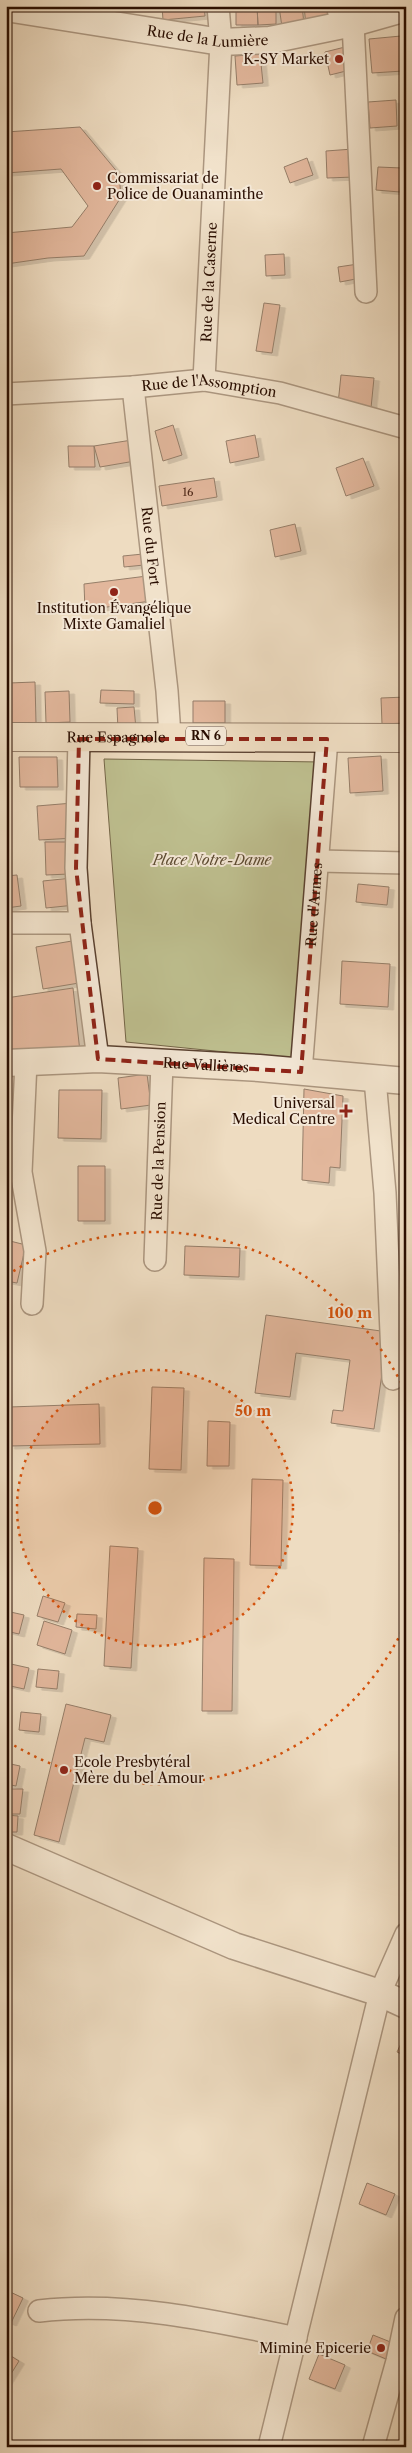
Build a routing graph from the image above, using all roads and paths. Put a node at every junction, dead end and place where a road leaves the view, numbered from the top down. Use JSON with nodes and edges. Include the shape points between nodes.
{"nodes":[{"id":1,"x":218,"y":6,"type":"edge"},
{"id":2,"x":6,"y":8,"type":"edge"},
{"id":3,"x":406,"y":8,"type":"edge"},
{"id":4,"x":344,"y":18,"type":"edge"},
{"id":5,"x":220,"y":42,"type":"junction"},
{"id":6,"x":366,"y":292,"type":"dead end"},
{"id":7,"x":204,"y":380,"type":"junction"},
{"id":8,"x":133,"y":387,"type":"junction"},
{"id":9,"x":6,"y":394,"type":"edge"},
{"id":10,"x":406,"y":428,"type":"edge"},
{"id":11,"x":170,"y":722,"type":"junction"},
{"id":12,"x":6,"y":737,"type":"edge"},
{"id":13,"x":406,"y":738,"type":"edge"},
{"id":14,"x":79,"y":739,"type":"junction"},
{"id":15,"x":327,"y":739,"type":"junction"},
{"id":16,"x":319,"y":862,"type":"junction"},
{"id":17,"x":406,"y":863,"type":"edge"},
{"id":18,"x":6,"y":923,"type":"edge"},
{"id":19,"x":80,"y":923,"type":"junction"},
{"id":20,"x":98,"y":1059,"type":"junction"},
{"id":21,"x":16,"y":1063,"type":"edge"},
{"id":22,"x":162,"y":1063,"type":"junction"},
{"id":23,"x":301,"y":1072,"type":"junction"},
{"id":24,"x":375,"y":1078,"type":"junction"},
{"id":25,"x":406,"y":1081,"type":"edge"},
{"id":26,"x":155,"y":1260,"type":"dead end"},
{"id":27,"x":32,"y":1304,"type":"dead end"},
{"id":28,"x":393,"y":1379,"type":"dead end"},
{"id":29,"x":6,"y":1847,"type":"edge"},
{"id":30,"x":406,"y":1934,"type":"edge"},
{"id":31,"x":380,"y":1993,"type":"junction"},
{"id":32,"x":406,"y":2005,"type":"edge"},
{"id":33,"x":39,"y":2311,"type":"dead end"},
{"id":34,"x":406,"y":2318,"type":"edge"},
{"id":35,"x":296,"y":2338,"type":"junction"},
{"id":36,"x":269,"y":2447,"type":"edge"},
{"id":37,"x":372,"y":2447,"type":"edge"}],
"edges":[{"from":1,"to":5,"type":"street","name":"Rue de la Caserne"},
{"from":2,"to":5,"type":"street","name":"Rue de la Lumière"},
{"from":3,"to":4,"type":"street","name":"Rue de la Lumière"},
{"from":4,"to":5,"type":"street","name":"Rue de la Lumière","via":[[270,40]]},
{"from":4,"to":6,"type":"street"},
{"from":5,"to":7,"type":"street","name":"Rue de la Caserne"},
{"from":7,"to":8,"type":"street","name":"Rue de l'Assomption"},
{"from":7,"to":10,"type":"street","name":"Rue de l'Assomption","via":[[280,393]]},
{"from":8,"to":9,"type":"street","name":"Rue de l'Assomption"},
{"from":8,"to":11,"type":"street","name":"Rue du Fort"},
{"from":11,"to":14,"type":"main road","name":"Rue Espagnole","number":"RN 6"},
{"from":11,"to":15,"type":"main road","name":"Rue Espagnole","number":"RN 6"},
{"from":12,"to":14,"type":"main road","name":"Rue Espagnole","number":"RN 6"},
{"from":13,"to":15,"type":"main road","name":"Rue Espagnole","number":"RN 6"},
{"from":14,"to":19,"type":"street","via":[[76,868]]},
{"from":15,"to":16,"type":"street","name":"Rue d'Armes"},
{"from":16,"to":17,"type":"street"},
{"from":16,"to":23,"type":"street","name":"Rue d'Armes"},
{"from":18,"to":19,"type":"street"},
{"from":19,"to":20,"type":"street"},
{"from":20,"to":21,"type":"street","name":"Rue Vallières"},
{"from":20,"to":22,"type":"street","name":"Rue Vallières"},
{"from":21,"to":27,"type":"street","via":[[21,1172],[35,1251]]},
{"from":22,"to":23,"type":"street","name":"Rue Vallières"},
{"from":22,"to":26,"type":"street","name":"Rue de la Pension"},
{"from":23,"to":24,"type":"street","name":"Rue Vallières"},
{"from":24,"to":25,"type":"street","name":"Rue Vallières"},
{"from":24,"to":28,"type":"street","via":[[385,1193]]},
{"from":29,"to":31,"type":"street","via":[[234,1946]]},
{"from":30,"to":31,"type":"street"},
{"from":31,"to":32,"type":"street"},
{"from":31,"to":35,"type":"street"},
{"from":33,"to":35,"type":"street","via":[[72,2307],[197,2317]]},
{"from":34,"to":37,"type":"street"},
{"from":35,"to":36,"type":"street"}]}
